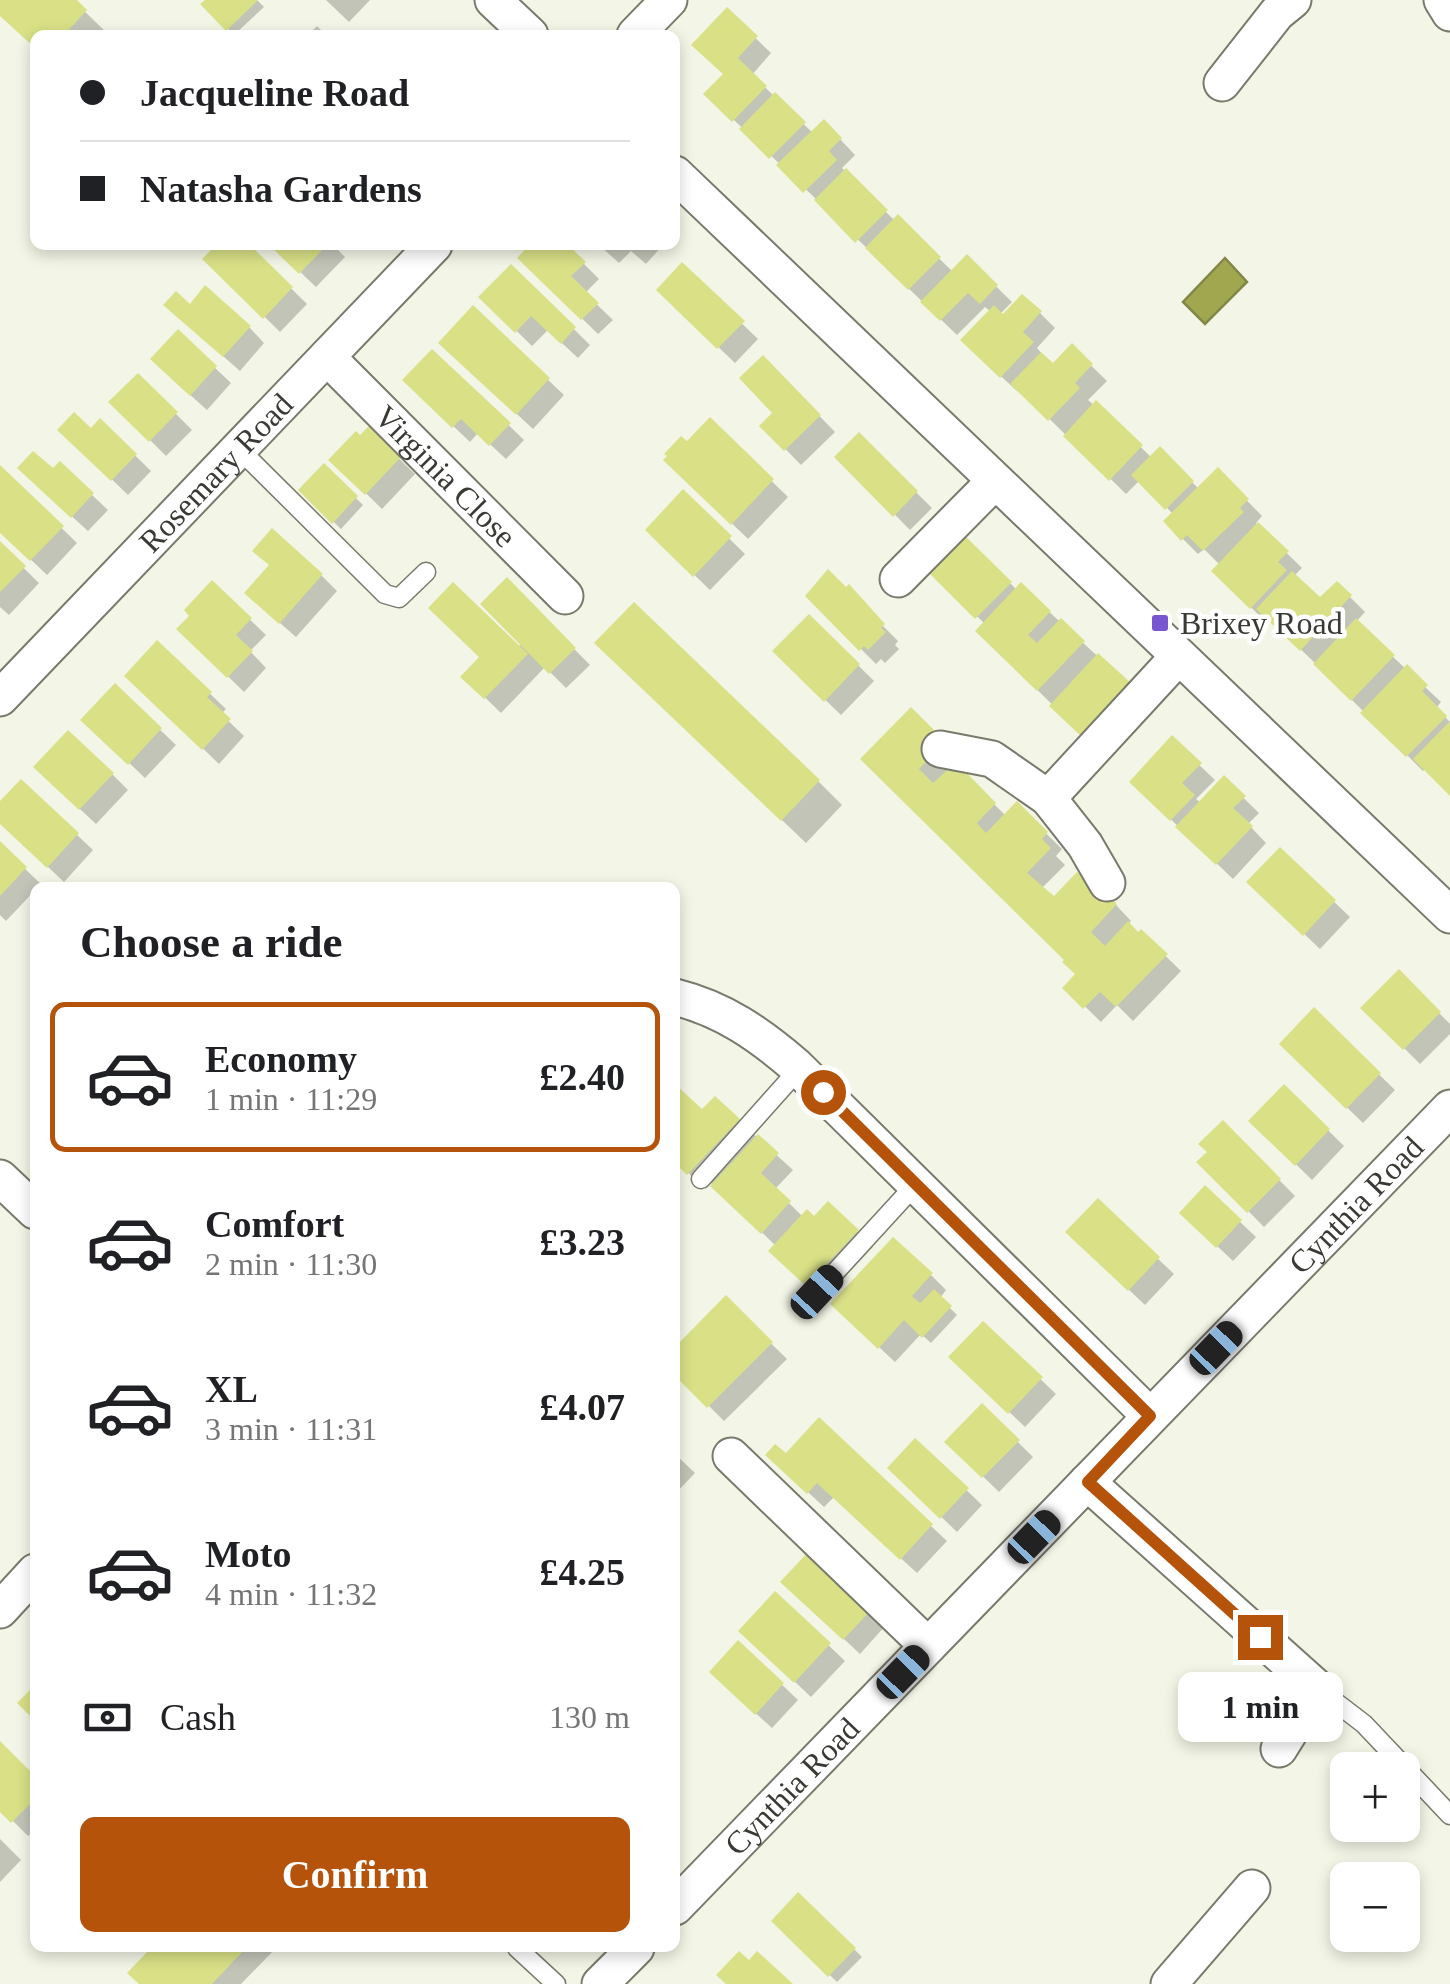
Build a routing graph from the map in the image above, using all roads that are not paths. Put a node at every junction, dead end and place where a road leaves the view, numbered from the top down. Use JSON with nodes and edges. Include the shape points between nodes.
{"nodes":[{"id":1,"x":493,"y":0,"type":"edge"},
{"id":2,"x":669,"y":0,"type":"edge"},
{"id":3,"x":1292,"y":0,"type":"edge"},
{"id":4,"x":1442,"y":0,"type":"edge"},
{"id":5,"x":1450,"y":13,"type":"edge"},
{"id":6,"x":525,"y":30,"type":"edge"},
{"id":7,"x":640,"y":30,"type":"edge"},
{"id":8,"x":1222,"y":83,"type":"dead end"},
{"id":9,"x":680,"y":179,"type":"edge"},
{"id":10,"x":429,"y":250,"type":"edge"},
{"id":11,"x":326,"y":357,"type":"junction"},
{"id":12,"x":239,"y":449,"type":"junction"},
{"id":13,"x":996,"y":480,"type":"junction"},
{"id":14,"x":426,"y":572,"type":"dead end"},
{"id":15,"x":898,"y":578,"type":"dead end"},
{"id":16,"x":565,"y":596,"type":"dead end"},
{"id":17,"x":1179,"y":656,"type":"junction"},
{"id":18,"x":0,"y":698,"type":"edge"},
{"id":19,"x":940,"y":749,"type":"dead end"},
{"id":20,"x":1048,"y":798,"type":"junction"},
{"id":21,"x":1107,"y":883,"type":"dead end"},
{"id":22,"x":1450,"y":915,"type":"edge"},
{"id":23,"x":680,"y":997,"type":"edge"},
{"id":24,"x":800,"y":1070,"type":"junction"},
{"id":25,"x":1450,"y":1108,"type":"edge"},
{"id":26,"x":0,"y":1178,"type":"edge"},
{"id":27,"x":701,"y":1178,"type":"dead end"},
{"id":28,"x":916,"y":1184,"type":"junction"},
{"id":29,"x":30,"y":1207,"type":"edge"},
{"id":30,"x":817,"y":1292,"type":"dead end"},
{"id":31,"x":1150,"y":1416,"type":"junction"},
{"id":32,"x":731,"y":1456,"type":"dead end"},
{"id":33,"x":1088,"y":1482,"type":"junction"},
{"id":34,"x":30,"y":1577,"type":"edge"},
{"id":35,"x":0,"y":1610,"type":"edge"},
{"id":36,"x":928,"y":1646,"type":"junction"},
{"id":37,"x":1317,"y":1688,"type":"junction"},
{"id":38,"x":1280,"y":1749,"type":"dead end"},
{"id":39,"x":1450,"y":1815,"type":"edge"},
{"id":40,"x":1252,"y":1888,"type":"dead end"},
{"id":41,"x":680,"y":1902,"type":"edge"},
{"id":42,"x":522,"y":1952,"type":"edge"},
{"id":43,"x":632,"y":1952,"type":"edge"},
{"id":44,"x":556,"y":1984,"type":"edge"},
{"id":45,"x":600,"y":1984,"type":"edge"},
{"id":46,"x":1169,"y":1984,"type":"edge"}],
"edges":[{"from":1,"to":6,"type":"street"},
{"from":2,"to":7,"type":"street"},
{"from":3,"to":8,"type":"street"},
{"from":4,"to":5,"type":"street"},
{"from":9,"to":13,"type":"street"},
{"from":10,"to":11,"type":"street","name":"Rosemary Road"},
{"from":11,"to":12,"type":"street","name":"Rosemary Road"},
{"from":11,"to":16,"type":"street","name":"Virginia Close"},
{"from":12,"to":14,"type":"lane","via":[[385,594],[400,598]]},
{"from":12,"to":18,"type":"street","name":"Rosemary Road"},
{"from":13,"to":15,"type":"street"},
{"from":13,"to":17,"type":"street"},
{"from":17,"to":20,"type":"street"},
{"from":17,"to":22,"type":"street"},
{"from":19,"to":20,"type":"street","via":[[992,759]]},
{"from":20,"to":21,"type":"street"},
{"from":23,"to":24,"type":"street","via":[[747,1026]]},
{"from":24,"to":27,"type":"lane"},
{"from":24,"to":28,"type":"street"},
{"from":25,"to":31,"type":"street","name":"Cynthia Road"},
{"from":26,"to":29,"type":"street"},
{"from":28,"to":30,"type":"lane"},
{"from":28,"to":31,"type":"street"},
{"from":31,"to":33,"type":"street","name":"Cynthia Road"},
{"from":32,"to":36,"type":"street"},
{"from":33,"to":36,"type":"street","name":"Cynthia Road"},
{"from":33,"to":37,"type":"street"},
{"from":34,"to":35,"type":"street"},
{"from":36,"to":41,"type":"street","name":"Cynthia Road"},
{"from":37,"to":38,"type":"street"},
{"from":37,"to":39,"type":"lane","via":[[1364,1724]]},
{"from":40,"to":46,"type":"street"},
{"from":42,"to":44,"type":"lane"},
{"from":43,"to":45,"type":"street"}]}
